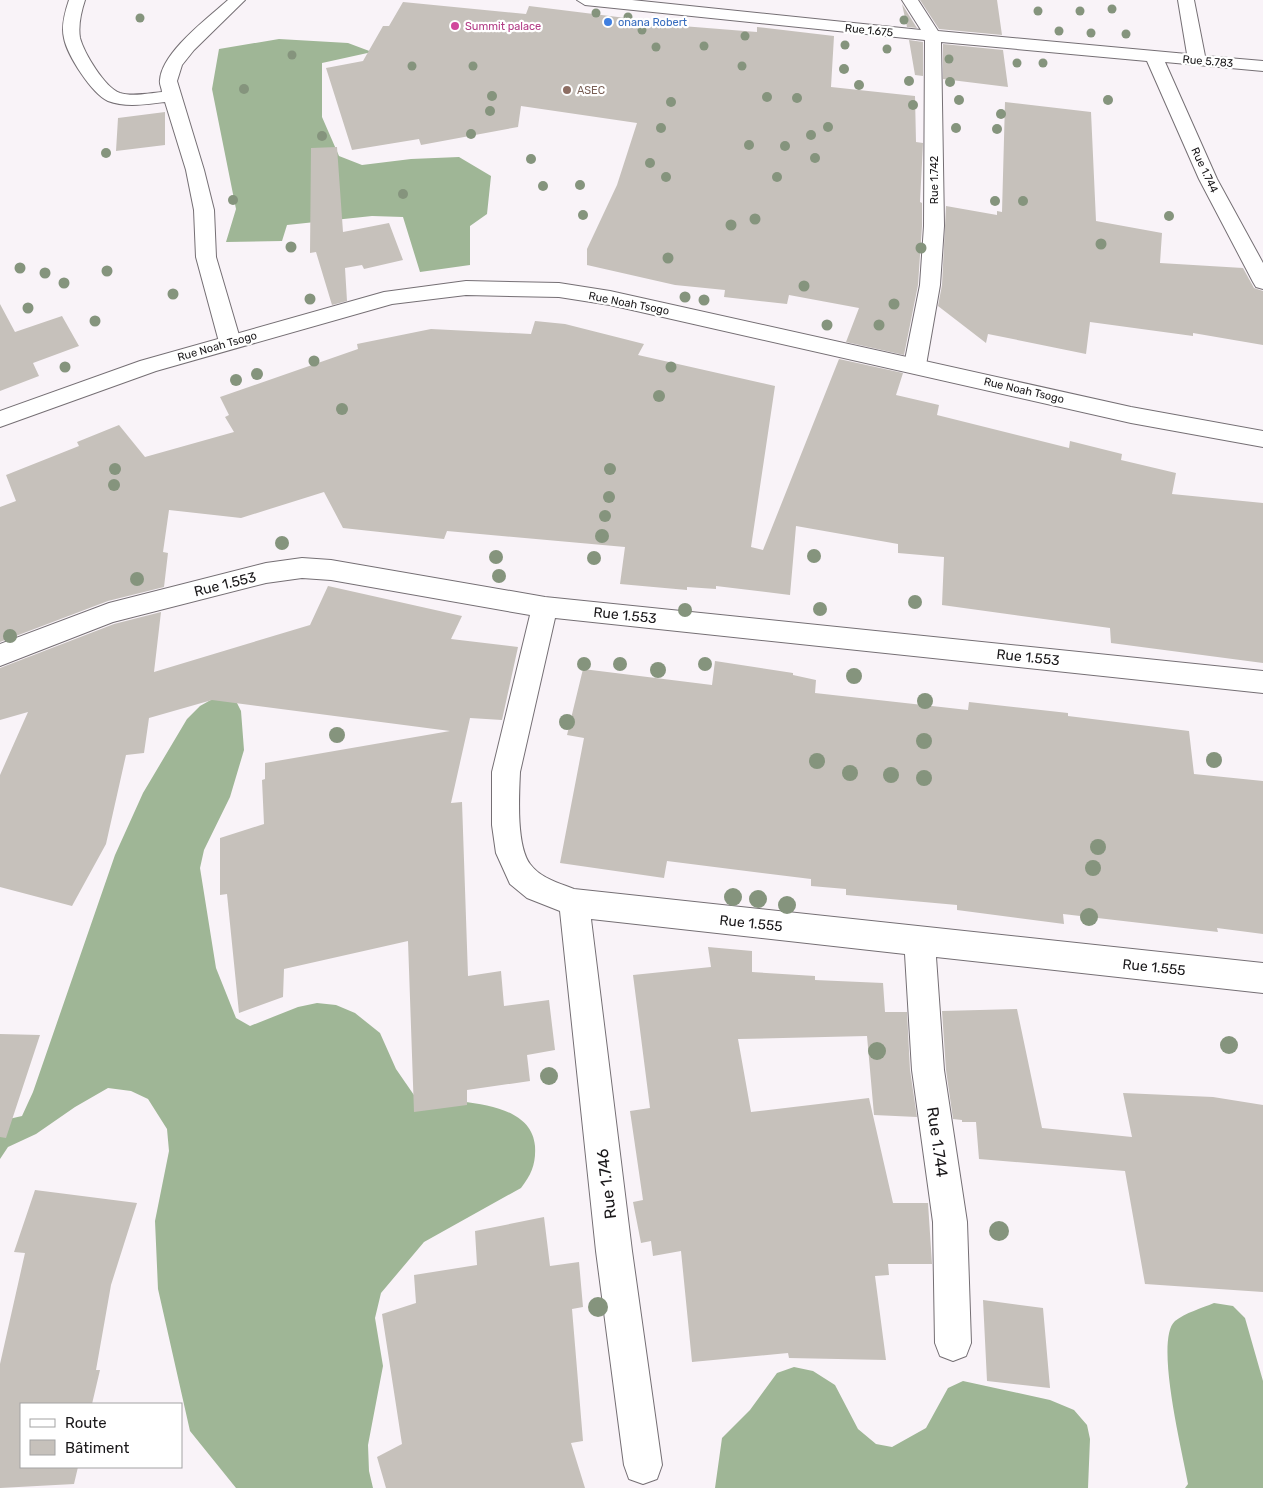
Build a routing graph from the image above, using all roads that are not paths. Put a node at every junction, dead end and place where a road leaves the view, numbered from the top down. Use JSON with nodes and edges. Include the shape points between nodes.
{"nodes":[{"id":1,"x":76,"y":0,"type":"edge"},
{"id":2,"x":236,"y":0,"type":"edge"},
{"id":3,"x":585,"y":0,"type":"edge"},
{"id":4,"x":910,"y":0,"type":"edge"},
{"id":5,"x":1186,"y":0,"type":"edge"},
{"id":6,"x":933,"y":36,"type":"junction"},
{"id":7,"x":1154,"y":56,"type":"junction"},
{"id":8,"x":1197,"y":60,"type":"junction"},
{"id":9,"x":1263,"y":66,"type":"edge"},
{"id":10,"x":172,"y":96,"type":"junction"},
{"id":11,"x":1263,"y":282,"type":"edge"},
{"id":12,"x":230,"y":342,"type":"junction"},
{"id":13,"x":915,"y":365,"type":"junction"},
{"id":14,"x":0,"y":419,"type":"edge"},
{"id":15,"x":1263,"y":439,"type":"edge"},
{"id":16,"x":545,"y":607,"type":"junction"},
{"id":17,"x":0,"y":655,"type":"edge"},
{"id":18,"x":1263,"y":682,"type":"edge"},
{"id":19,"x":574,"y":903,"type":"junction"},
{"id":20,"x":920,"y":941,"type":"junction"},
{"id":21,"x":1263,"y":978,"type":"edge"},
{"id":22,"x":953,"y":1343,"type":"dead end"},
{"id":23,"x":643,"y":1465,"type":"dead end"}],
"edges":[{"from":1,"to":10,"type":"street","via":[[72,39],[96,83],[116,98]]},
{"from":2,"to":10,"type":"street","via":[[174,64],[168,81]]},
{"from":3,"to":6,"type":"street","name":"Rue 1.675"},
{"from":4,"to":6,"type":"street"},
{"from":5,"to":8,"type":"street"},
{"from":6,"to":7,"type":"street","name":"Rue 1.675"},
{"from":6,"to":13,"type":"street","name":"Rue 1.742","via":[[934,226],[930,285]]},
{"from":7,"to":8,"type":"street","name":"Rue 5.783"},
{"from":7,"to":11,"type":"street","name":"Rue 1.744","via":[[1208,179]]},
{"from":8,"to":9,"type":"street","name":"Rue 5.783"},
{"from":10,"to":12,"type":"street","via":[[195,170],[204,210],[206,257]]},
{"from":12,"to":13,"type":"street","name":"Rue Noah Tsogo","via":[[391,297],[466,288],[528,288],[610,298]]},
{"from":12,"to":14,"type":"street","name":"Rue Noah Tsogo","via":[[148,366]]},
{"from":13,"to":15,"type":"street","name":"Rue Noah Tsogo","via":[[1131,414]]},
{"from":16,"to":17,"type":"street","name":"Rue 1.553","via":[[331,570],[302,568],[266,573],[109,613]]},
{"from":16,"to":18,"type":"street","name":"Rue 1.553"},
{"from":16,"to":19,"type":"street","name":"Rue 1.555","via":[[504,792],[511,858],[521,875],[542,890]]},
{"from":19,"to":20,"type":"street","name":"Rue 1.555"},
{"from":19,"to":23,"type":"street","name":"Rue 1.746","via":[[614,1251]]},
{"from":20,"to":21,"type":"street","name":"Rue 1.555"},
{"from":20,"to":22,"type":"street","name":"Rue 1.744","via":[[928,1070],[950,1222]]}]}
